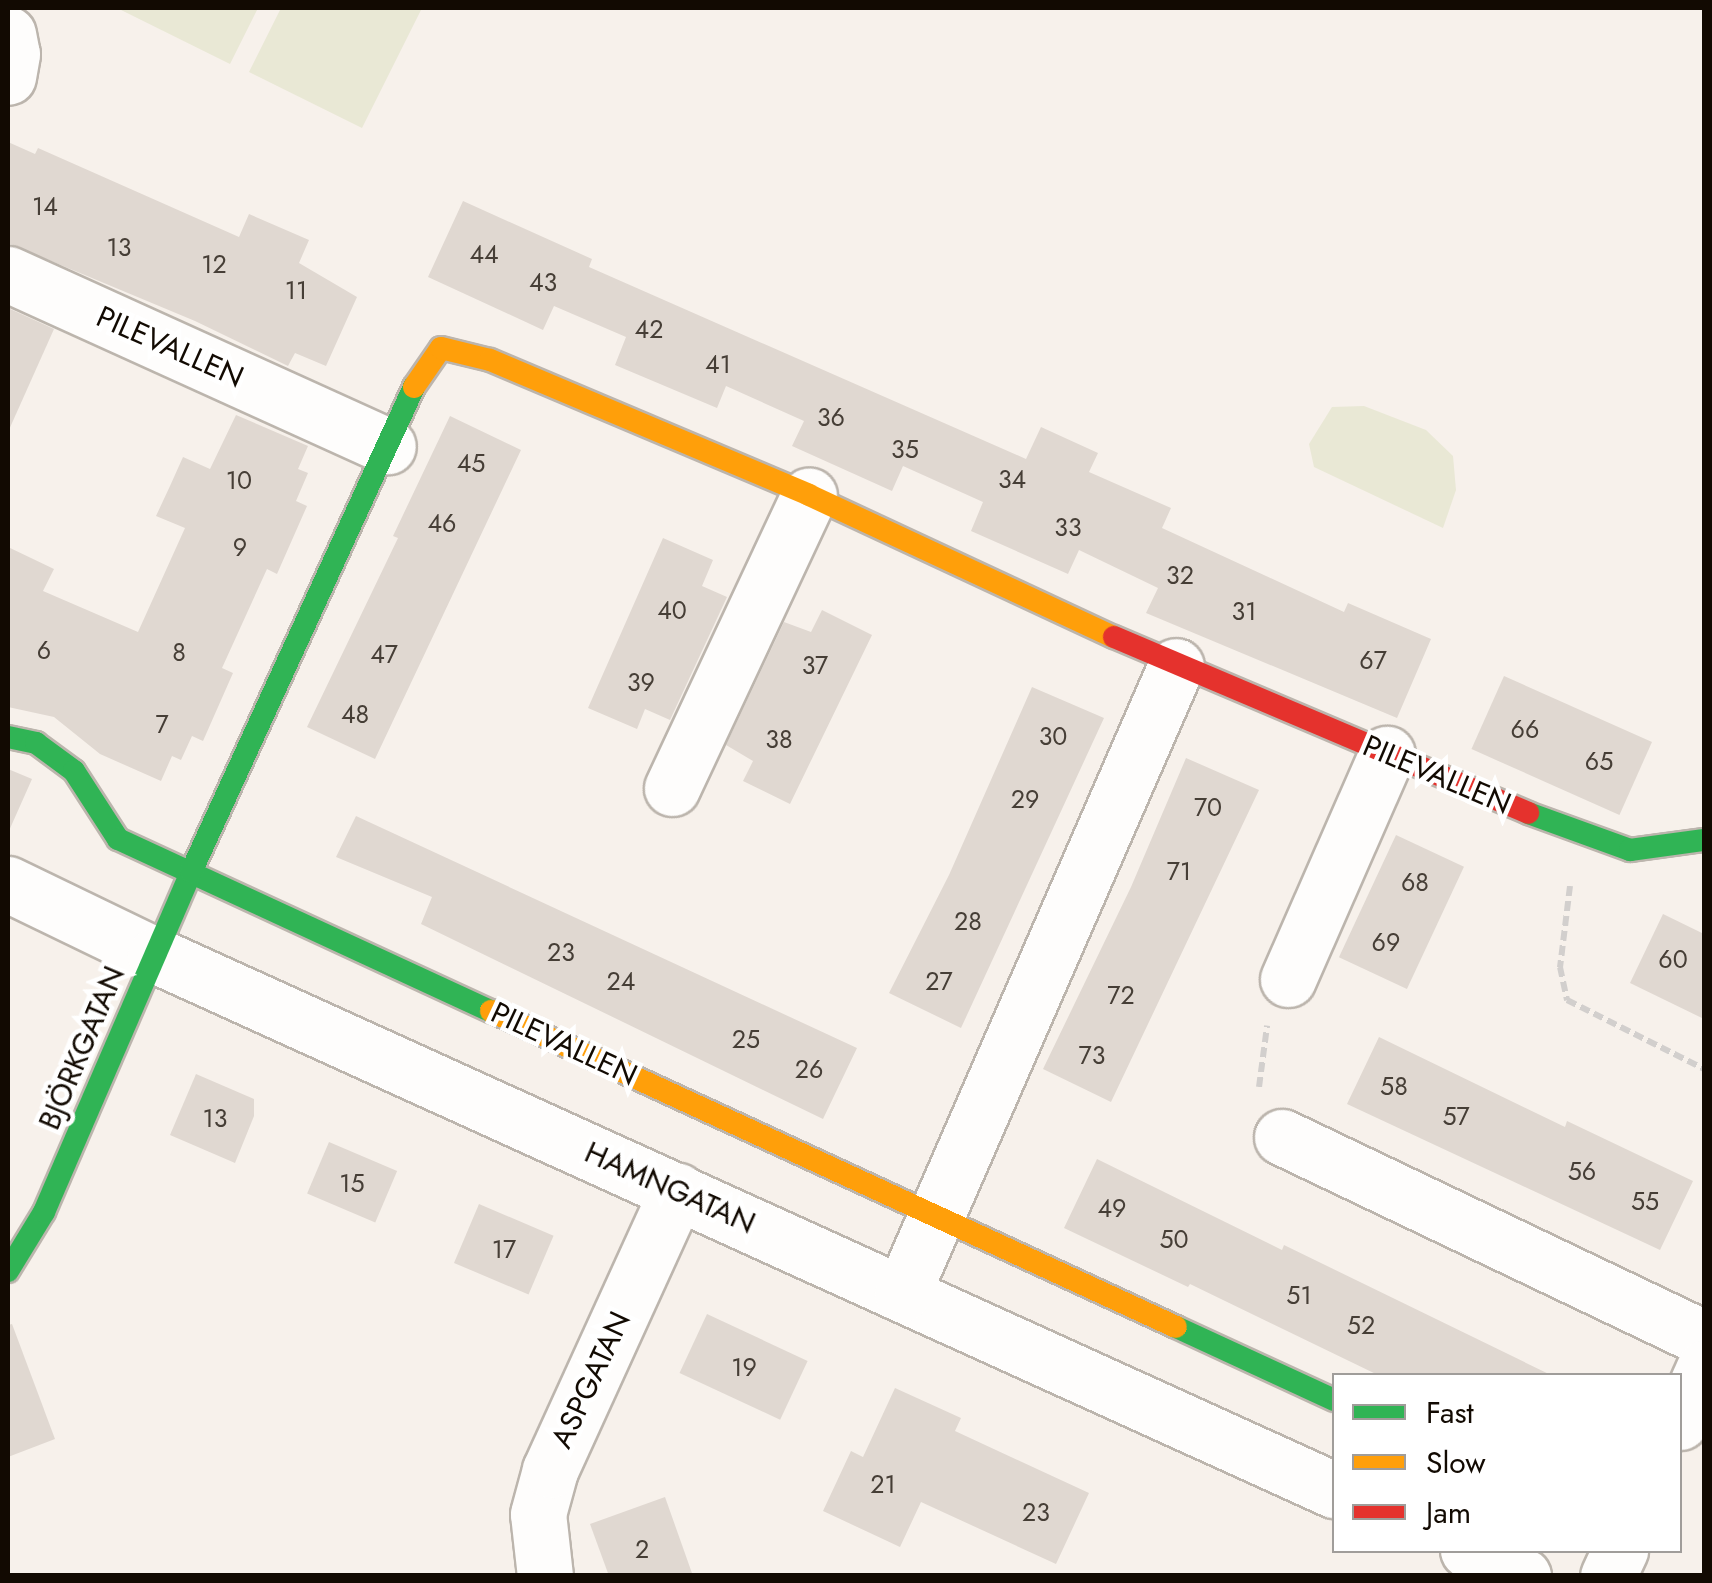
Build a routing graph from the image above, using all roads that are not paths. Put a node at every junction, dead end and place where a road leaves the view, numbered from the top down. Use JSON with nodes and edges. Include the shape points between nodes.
{"nodes":[{"id":1,"x":8,"y":34,"type":"edge"},
{"id":2,"x":8,"y":77,"type":"edge"},
{"id":3,"x":8,"y":274,"type":"edge"},
{"id":4,"x":388,"y":446,"type":"junction"},
{"id":5,"x":808,"y":495,"type":"junction"},
{"id":6,"x":1176,"y":666,"type":"junction"},
{"id":7,"x":8,"y":737,"type":"edge"},
{"id":8,"x":1386,"y":754,"type":"junction"},
{"id":9,"x":672,"y":788,"type":"dead end"},
{"id":10,"x":1704,"y":840,"type":"edge"},
{"id":11,"x":191,"y":872,"type":"junction"},
{"id":12,"x":8,"y":884,"type":"edge"},
{"id":13,"x":155,"y":955,"type":"junction"},
{"id":14,"x":1288,"y":979,"type":"road end"},
{"id":15,"x":1282,"y":1137,"type":"road end"},
{"id":16,"x":677,"y":1191,"type":"junction"},
{"id":17,"x":936,"y":1217,"type":"junction"},
{"id":18,"x":8,"y":1271,"type":"edge"},
{"id":19,"x":902,"y":1294,"type":"junction"},
{"id":20,"x":1704,"y":1338,"type":"edge"},
{"id":21,"x":1704,"y":1368,"type":"edge"},
{"id":22,"x":1332,"y":1399,"type":"edge"},
{"id":23,"x":1682,"y":1418,"type":"edge"},
{"id":24,"x":1332,"y":1489,"type":"edge"},
{"id":25,"x":1474,"y":1553,"type":"edge"},
{"id":26,"x":1619,"y":1553,"type":"edge"},
{"id":27,"x":545,"y":1576,"type":"edge"},
{"id":28,"x":1523,"y":1576,"type":"edge"},
{"id":29,"x":1608,"y":1576,"type":"edge"}],
"edges":[{"from":1,"to":2,"type":"street"},
{"from":3,"to":4,"type":"street","name":"PILEVALLEN"},
{"from":4,"to":5,"type":"street","name":"PILEVALLEN","via":[[421,371],[441,348],[490,360]]},
{"from":4,"to":11,"type":"street","name":"PILEVALLEN"},
{"from":5,"to":6,"type":"street","name":"PILEVALLEN"},
{"from":5,"to":9,"type":"street"},
{"from":6,"to":8,"type":"street","name":"PILEVALLEN"},
{"from":6,"to":17,"type":"street"},
{"from":7,"to":11,"type":"street","name":"PILEVALLEN","via":[[36,743],[74,771],[118,839]]},
{"from":8,"to":10,"type":"street","name":"PILEVALLEN","via":[[1630,850]]},
{"from":8,"to":14,"type":"street"},
{"from":11,"to":13,"type":"street","name":"PILEVALLEN"},
{"from":11,"to":17,"type":"street","name":"PILEVALLEN"},
{"from":12,"to":13,"type":"street","name":"HAMNGATAN"},
{"from":13,"to":16,"type":"street","name":"HAMNGATAN"},
{"from":13,"to":18,"type":"street","name":"BJÖRKGATAN","via":[[44,1212]]},
{"from":15,"to":20,"type":"street"},
{"from":16,"to":19,"type":"street","name":"HAMNGATAN"},
{"from":16,"to":27,"type":"street","name":"ASPGATAN","via":[[550,1470],[538,1514]]},
{"from":17,"to":19,"type":"street"},
{"from":17,"to":22,"type":"street","name":"PILEVALLEN"},
{"from":19,"to":24,"type":"street","name":"HAMNGATAN"},
{"from":21,"to":23,"type":"street"},
{"from":25,"to":28,"type":"street"},
{"from":26,"to":29,"type":"street"}]}
